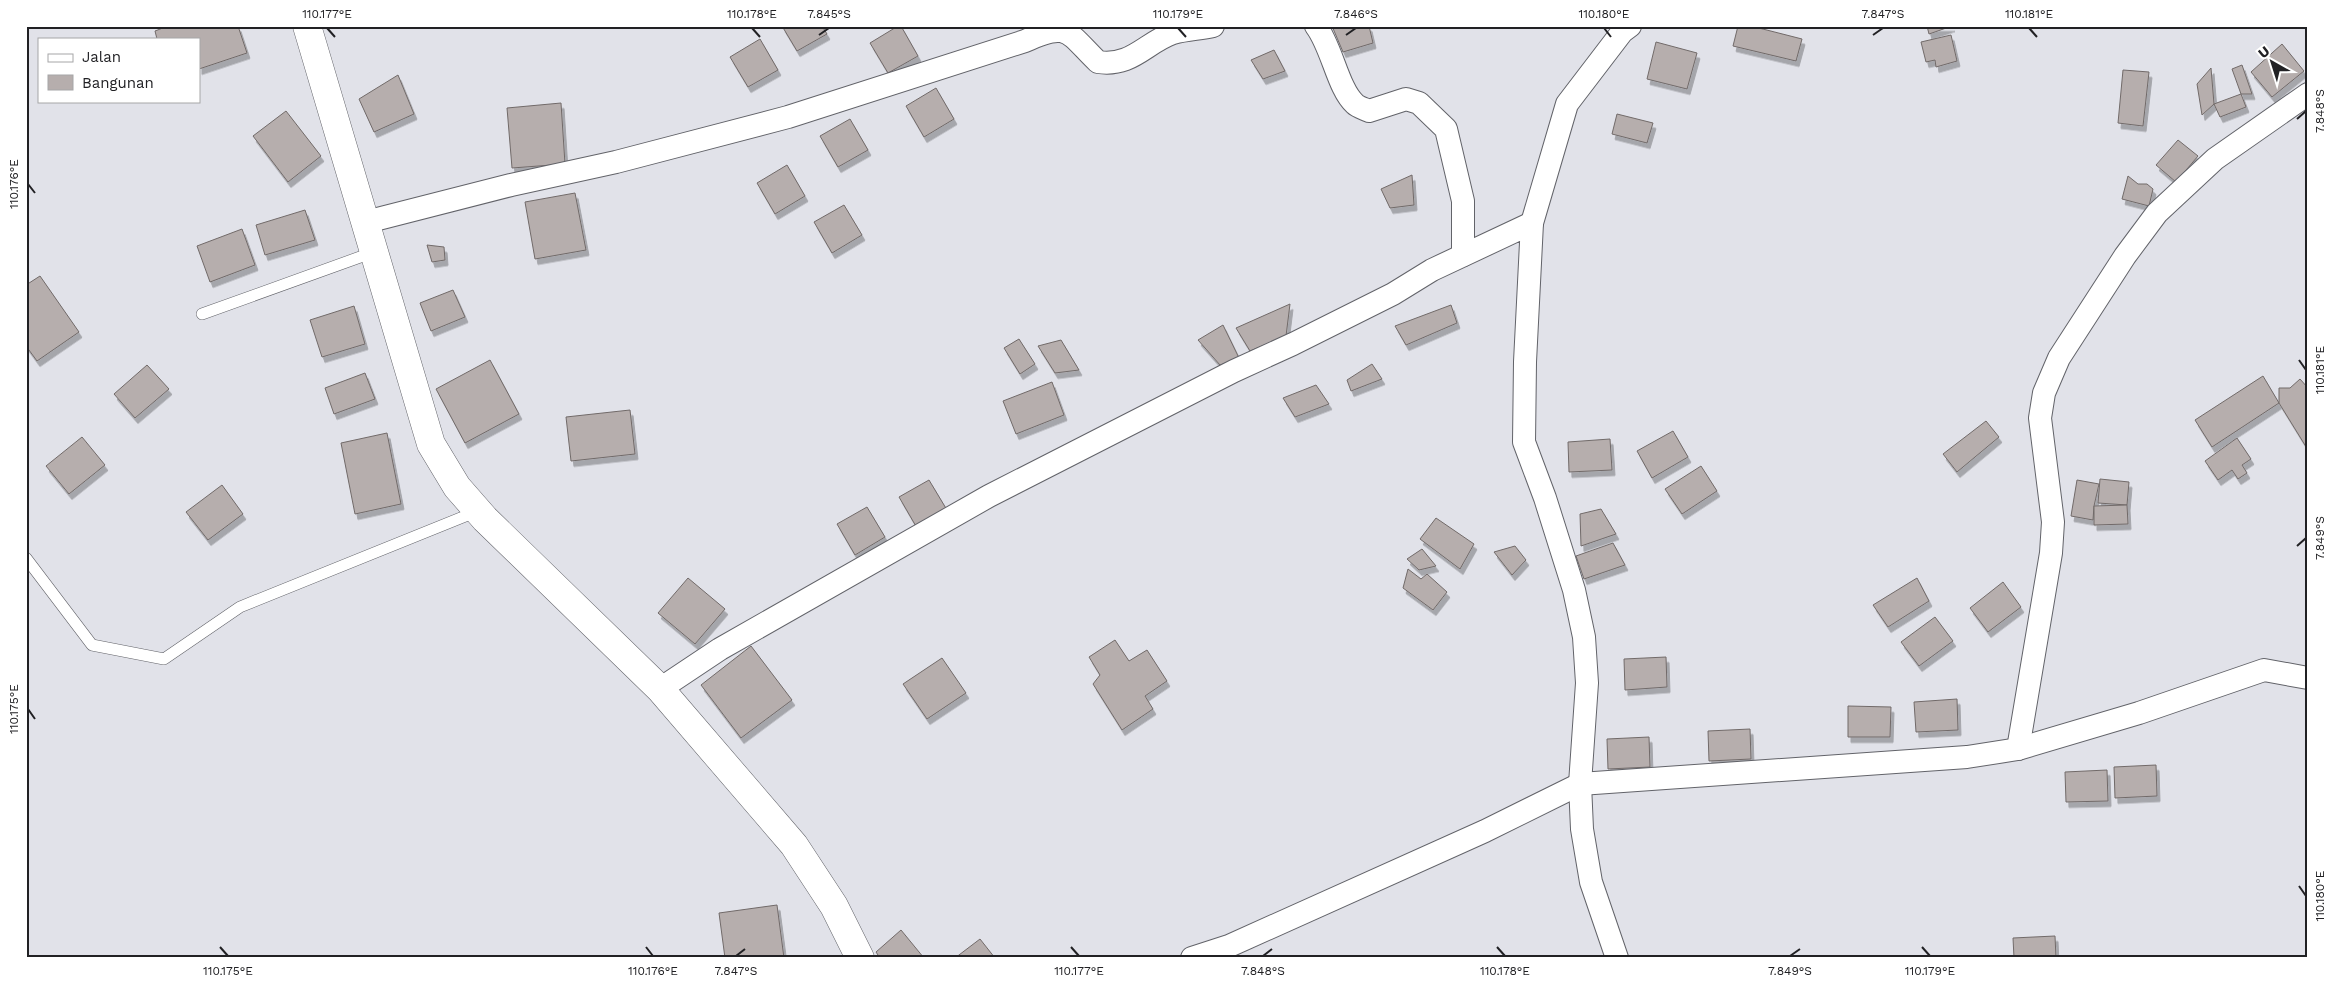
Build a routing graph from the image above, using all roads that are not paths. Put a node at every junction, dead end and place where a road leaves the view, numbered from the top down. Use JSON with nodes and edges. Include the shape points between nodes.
{"nodes":[{"id":1,"x":307,"y":26,"type":"edge"},
{"id":2,"x":1212,"y":26,"type":"edge"},
{"id":3,"x":1316,"y":26,"type":"edge"},
{"id":4,"x":1630,"y":26,"type":"edge"},
{"id":5,"x":2308,"y":94,"type":"edge"},
{"id":6,"x":366,"y":222,"type":"junction"},
{"id":7,"x":1532,"y":222,"type":"junction"},
{"id":8,"x":374,"y":252,"type":"junction"},
{"id":9,"x":1463,"y":255,"type":"junction"},
{"id":10,"x":202,"y":314,"type":"dead end"},
{"id":11,"x":478,"y":511,"type":"junction"},
{"id":12,"x":26,"y":558,"type":"edge"},
{"id":13,"x":2308,"y":678,"type":"edge"},
{"id":14,"x":660,"y":689,"type":"junction"},
{"id":15,"x":2018,"y":749,"type":"junction"},
{"id":16,"x":1580,"y":784,"type":"junction"},
{"id":17,"x":860,"y":958,"type":"edge"},
{"id":18,"x":1192,"y":958,"type":"edge"},
{"id":19,"x":1616,"y":958,"type":"edge"}],
"edges":[{"from":1,"to":6,"type":"street"},
{"from":2,"to":6,"type":"street","via":[[1173,34],[1127,59],[1107,64],[1098,62],[1077,39],[1062,30],[1048,30],[1025,41],[788,117]]},
{"from":3,"to":9,"type":"street","via":[[1325,38],[1340,79],[1354,104],[1369,111],[1406,99],[1419,103],[1446,129],[1463,200]]},
{"from":4,"to":7,"type":"street","via":[[1567,104]]},
{"from":5,"to":15,"type":"street","via":[[2215,159],[2157,213],[2059,358],[2044,393],[2040,418],[2053,522]]},
{"from":6,"to":8,"type":"street"},
{"from":7,"to":9,"type":"street"},
{"from":7,"to":16,"type":"street","via":[[1524,442],[1571,581],[1584,637],[1587,683]]},
{"from":8,"to":10,"type":"lane"},
{"from":8,"to":11,"type":"street","via":[[431,444],[457,487]]},
{"from":9,"to":14,"type":"street","via":[[1393,294],[989,496],[720,649]]},
{"from":11,"to":12,"type":"lane","via":[[240,608],[164,659],[92,645]]},
{"from":11,"to":14,"type":"street"},
{"from":13,"to":15,"type":"street","via":[[2264,670],[2139,713]]},
{"from":14,"to":17,"type":"street","via":[[794,845],[834,906]]},
{"from":15,"to":16,"type":"street","via":[[1916,762]]},
{"from":16,"to":18,"type":"street","via":[[1485,831],[1229,946]]},
{"from":16,"to":19,"type":"street","via":[[1582,829],[1591,882]]}]}
